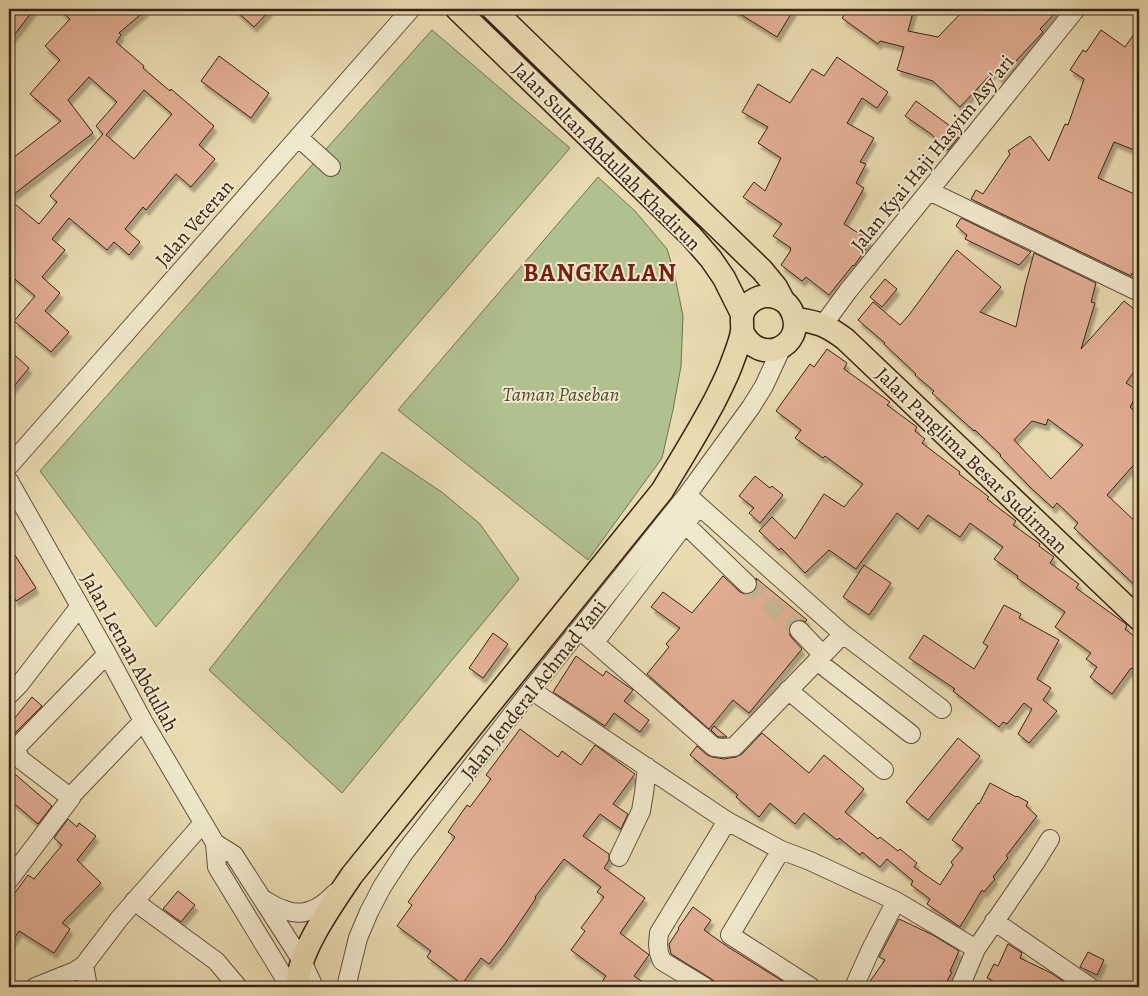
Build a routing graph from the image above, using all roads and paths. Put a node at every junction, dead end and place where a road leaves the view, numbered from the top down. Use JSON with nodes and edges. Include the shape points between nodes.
{"nodes":[{"id":1,"x":411,"y":9,"type":"edge"},
{"id":2,"x":457,"y":9,"type":"edge"},
{"id":3,"x":493,"y":9,"type":"edge"},
{"id":4,"x":1076,"y":9,"type":"edge"},
{"id":5,"x":298,"y":137,"type":"junction"},
{"id":6,"x":627,"y":138,"type":"junction"},
{"id":7,"x":609,"y":156,"type":"junction"},
{"id":8,"x":331,"y":167,"type":"dead end"},
{"id":9,"x":929,"y":191,"type":"junction"},
{"id":10,"x":1139,"y":292,"type":"edge"},
{"id":11,"x":783,"y":300,"type":"junction"},
{"id":12,"x":795,"y":320,"type":"junction"},
{"id":13,"x":742,"y":322,"type":"junction"},
{"id":14,"x":823,"y":325,"type":"junction"},
{"id":15,"x":782,"y":347,"type":"junction"},
{"id":16,"x":9,"y":466,"type":"edge"},
{"id":17,"x":9,"y":484,"type":"edge"},
{"id":18,"x":693,"y":500,"type":"junction"},
{"id":19,"x":685,"y":524,"type":"junction"},
{"id":20,"x":742,"y":544,"type":"junction"},
{"id":21,"x":725,"y":562,"type":"junction"},
{"id":22,"x":747,"y":584,"type":"tunnel mouth"},
{"id":23,"x":80,"y":606,"type":"junction"},
{"id":24,"x":1139,"y":619,"type":"edge"},
{"id":25,"x":580,"y":630,"type":"junction"},
{"id":26,"x":799,"y":630,"type":"tunnel mouth"},
{"id":27,"x":843,"y":634,"type":"junction"},
{"id":28,"x":594,"y":642,"type":"junction"},
{"id":29,"x":107,"y":654,"type":"junction"},
{"id":30,"x":820,"y":658,"type":"junction"},
{"id":31,"x":531,"y":690,"type":"junction"},
{"id":32,"x":788,"y":690,"type":"junction"},
{"id":33,"x":9,"y":695,"type":"edge"},
{"id":34,"x":942,"y":709,"type":"dead end"},
{"id":35,"x":143,"y":721,"type":"junction"},
{"id":36,"x":911,"y":734,"type":"dead end"},
{"id":37,"x":12,"y":752,"type":"edge"},
{"id":38,"x":647,"y":767,"type":"junction"},
{"id":39,"x":884,"y":770,"type":"dead end"},
{"id":40,"x":72,"y":798,"type":"junction"},
{"id":41,"x":727,"y":821,"type":"junction"},
{"id":42,"x":203,"y":823,"type":"junction"},
{"id":43,"x":1050,"y":839,"type":"dead end"},
{"id":44,"x":215,"y":843,"type":"junction"},
{"id":45,"x":781,"y":850,"type":"junction"},
{"id":46,"x":619,"y":857,"type":"dead end"},
{"id":47,"x":352,"y":875,"type":"junction"},
{"id":48,"x":9,"y":880,"type":"edge"},
{"id":49,"x":263,"y":899,"type":"junction"},
{"id":50,"x":896,"y":900,"type":"junction"},
{"id":51,"x":134,"y":901,"type":"junction"},
{"id":52,"x":994,"y":921,"type":"junction"},
{"id":53,"x":976,"y":949,"type":"junction"},
{"id":54,"x":302,"y":961,"type":"junction"},
{"id":55,"x":84,"y":965,"type":"junction"},
{"id":56,"x":35,"y":987,"type":"edge"},
{"id":57,"x":88,"y":987,"type":"edge"},
{"id":58,"x":238,"y":987,"type":"edge"},
{"id":59,"x":290,"y":987,"type":"edge"},
{"id":60,"x":297,"y":987,"type":"edge"},
{"id":61,"x":314,"y":987,"type":"edge"},
{"id":62,"x":346,"y":987,"type":"edge"},
{"id":63,"x":706,"y":987,"type":"edge"},
{"id":64,"x":811,"y":987,"type":"edge"},
{"id":65,"x":854,"y":987,"type":"edge"},
{"id":66,"x":960,"y":987,"type":"edge"},
{"id":67,"x":1090,"y":987,"type":"edge"}],
"edges":[{"from":1,"to":5,"type":"street","name":"Jalan Veteran"},
{"from":2,"to":7,"type":"main road","name":"Jalan Sultan Abdullah Khadirun"},
{"from":3,"to":6,"type":"main road","name":"Jalan Sultan Abdullah Khadirun"},
{"from":4,"to":9,"type":"street","name":"Jalan Kyai Haji Hasyim Asy'ari"},
{"from":5,"to":8,"type":"street"},
{"from":5,"to":16,"type":"street","name":"Jalan Veteran"},
{"from":6,"to":7,"type":"main road"},
{"from":6,"to":11,"type":"main road","name":"Jalan Sultan Abdullah Khadirun","via":[[762,270]]},
{"from":7,"to":13,"type":"main road","name":"Jalan Sultan Abdullah Khadirun","via":[[712,259],[735,297]]},
{"from":9,"to":10,"type":"street"},
{"from":9,"to":14,"type":"street","name":"Jalan Kyai Haji Hasyim Asy'ari"},
{"from":11,"to":12,"type":"main road","via":[[789,305]]},
{"from":11,"to":13,"type":"main road","via":[[767,296],[752,301],[746,307]]},
{"from":12,"to":14,"type":"main road","name":"Jalan Panglima Besar Sudirman"},
{"from":12,"to":15,"type":"main road","via":[[792,335]]},
{"from":13,"to":15,"type":"main road","via":[[746,338],[758,349]]},
{"from":13,"to":47,"type":"main road","name":"Jalan Jenderal Achmad Yani","via":[[725,380],[662,490]]},
{"from":14,"to":24,"type":"main road","name":"Jalan Panglima Besar Sudirman","via":[[845,338]]},
{"from":15,"to":18,"type":"street","name":"Jalan Jenderal Achmad Yani","via":[[764,386]]},
{"from":17,"to":23,"type":"street","name":"Jalan Letnan Abdullah"},
{"from":18,"to":19,"type":"street"},
{"from":18,"to":20,"type":"street"},
{"from":18,"to":25,"type":"street","name":"Jalan Jenderal Achmad Yani"},
{"from":19,"to":21,"type":"street"},
{"from":19,"to":28,"type":"street"},
{"from":20,"to":21,"type":"street"},
{"from":20,"to":27,"type":"street"},
{"from":21,"to":22,"type":"street"},
{"from":23,"to":29,"type":"street","name":"Jalan Letnan Abdullah"},
{"from":23,"to":33,"type":"street"},
{"from":25,"to":28,"type":"street"},
{"from":25,"to":31,"type":"street","name":"Jalan Jenderal Achmad Yani"},
{"from":26,"to":30,"type":"street"},
{"from":27,"to":30,"type":"street"},
{"from":27,"to":34,"type":"street"},
{"from":28,"to":32,"type":"street","via":[[714,747],[734,747]]},
{"from":29,"to":35,"type":"street","name":"Jalan Letnan Abdullah"},
{"from":29,"to":37,"type":"street"},
{"from":30,"to":32,"type":"street"},
{"from":30,"to":36,"type":"street"},
{"from":31,"to":38,"type":"street"},
{"from":31,"to":62,"type":"street","name":"Jalan Jenderal Achmad Yani","via":[[382,887],[358,938]]},
{"from":32,"to":39,"type":"street"},
{"from":35,"to":40,"type":"street"},
{"from":35,"to":42,"type":"street","name":"Jalan Letnan Abdullah"},
{"from":37,"to":40,"type":"street"},
{"from":38,"to":41,"type":"street"},
{"from":38,"to":46,"type":"street","via":[[641,811]]},
{"from":40,"to":48,"type":"street"},
{"from":41,"to":45,"type":"street"},
{"from":41,"to":63,"type":"street","via":[[659,933],[662,961]]},
{"from":42,"to":44,"type":"street","name":"Jalan Letnan Abdullah"},
{"from":42,"to":51,"type":"street"},
{"from":43,"to":52,"type":"street"},
{"from":44,"to":49,"type":"street","name":"Jalan Letnan Abdullah","via":[[234,855]]},
{"from":44,"to":59,"type":"street","name":"Jalan Letnan Abdullah","via":[[217,867]]},
{"from":45,"to":50,"type":"street"},
{"from":45,"to":64,"type":"street","via":[[730,935]]},
{"from":47,"to":49,"type":"street","via":[[318,908],[305,913],[284,910]]},
{"from":47,"to":54,"type":"main road","name":"Jalan Jenderal Achmad Yani","via":[[328,911]]},
{"from":49,"to":54,"type":"street","name":"Jalan Letnan Abdullah"},
{"from":50,"to":53,"type":"street"},
{"from":50,"to":65,"type":"street"},
{"from":51,"to":55,"type":"street"},
{"from":51,"to":58,"type":"street","via":[[216,961]]},
{"from":52,"to":53,"type":"street"},
{"from":52,"to":67,"type":"street"},
{"from":53,"to":66,"type":"street"},
{"from":54,"to":60,"type":"main road","name":"Jalan Jenderal Achmad Yani"},
{"from":54,"to":61,"type":"street","name":"Jalan Letnan Abdullah"},
{"from":55,"to":56,"type":"street"},
{"from":55,"to":57,"type":"street"}]}
